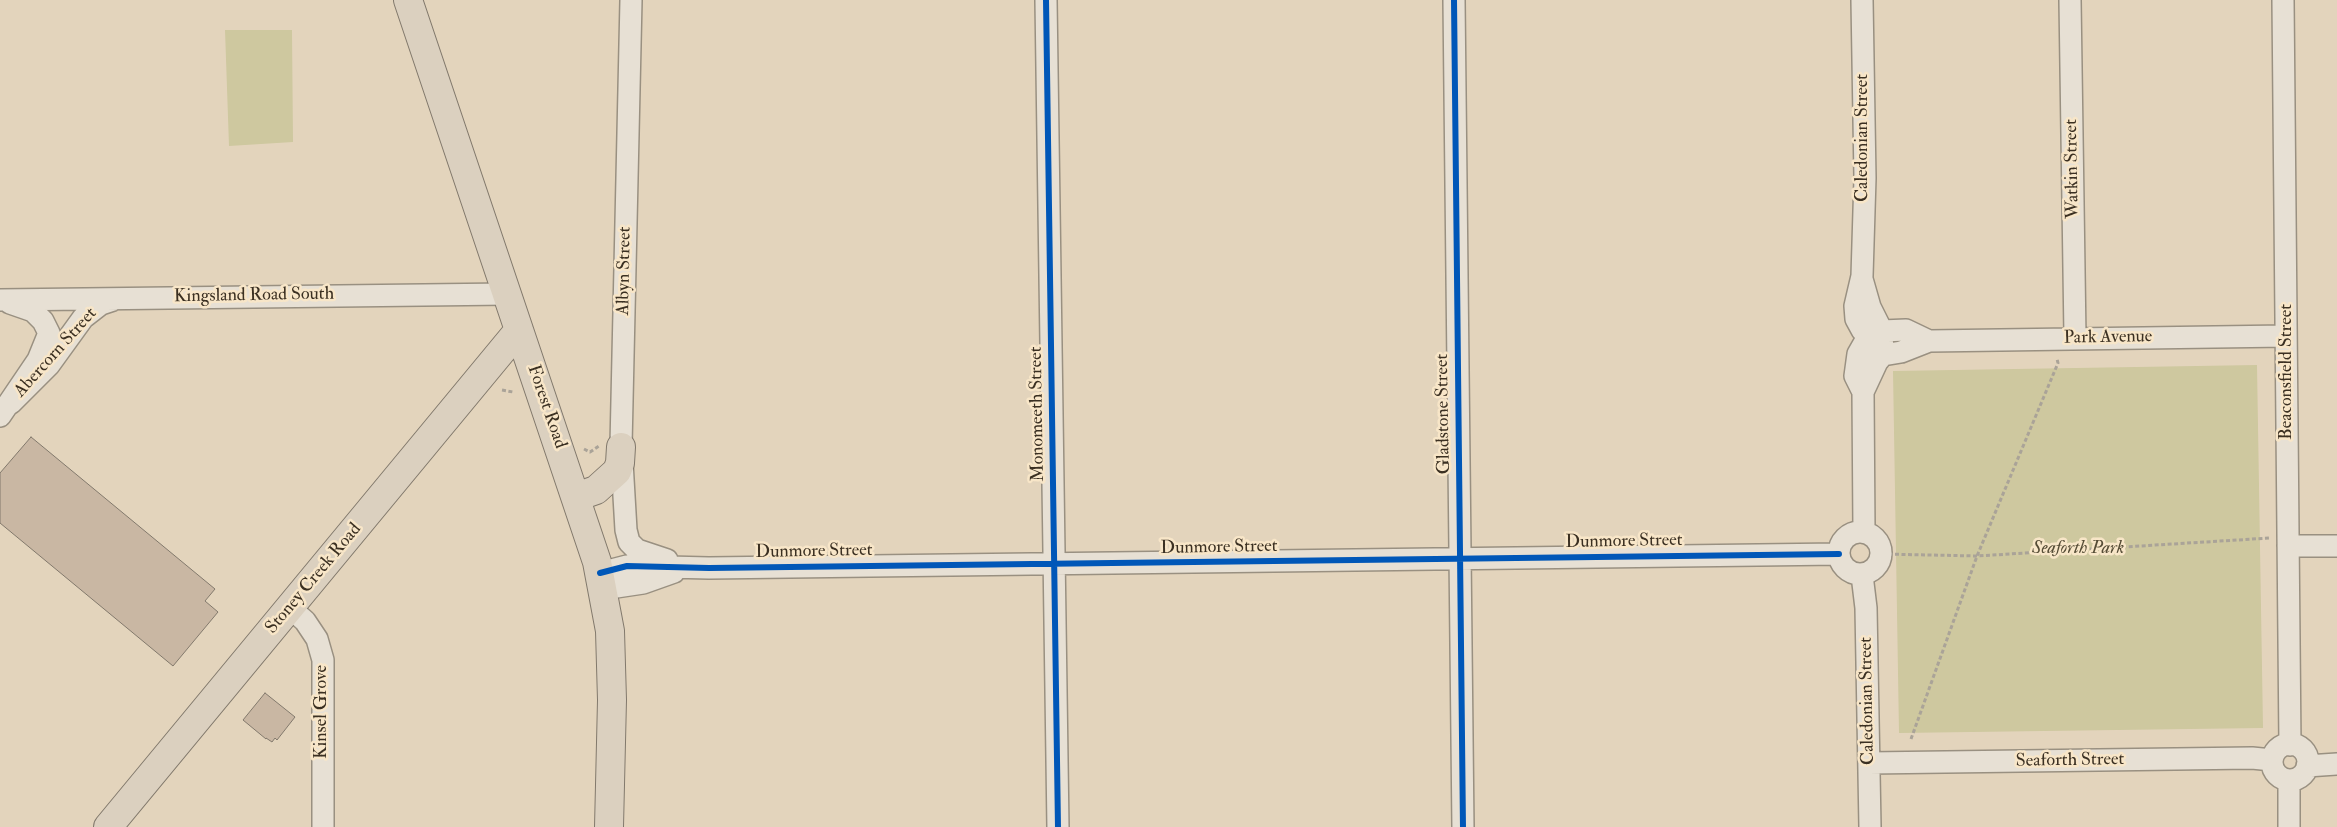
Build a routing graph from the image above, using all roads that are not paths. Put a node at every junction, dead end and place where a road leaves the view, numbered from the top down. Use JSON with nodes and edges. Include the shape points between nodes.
{"nodes":[{"id":1,"x":408,"y":0,"type":"edge"},
{"id":2,"x":631,"y":0,"type":"edge"},
{"id":3,"x":1046,"y":0,"type":"edge"},
{"id":4,"x":1454,"y":0,"type":"edge"},
{"id":5,"x":1862,"y":0,"type":"edge"},
{"id":6,"x":2070,"y":0,"type":"edge"},
{"id":7,"x":2283,"y":0,"type":"edge"},
{"id":8,"x":508,"y":294,"type":"junction"},
{"id":9,"x":131,"y":298,"type":"junction"},
{"id":10,"x":0,"y":301,"type":"edge"},
{"id":11,"x":520,"y":330,"type":"junction"},
{"id":12,"x":1875,"y":333,"type":"junction"},
{"id":13,"x":2286,"y":336,"type":"junction"},
{"id":14,"x":2075,"y":338,"type":"junction"},
{"id":15,"x":1929,"y":341,"type":"junction"},
{"id":16,"x":1883,"y":355,"type":"junction"},
{"id":17,"x":1863,"y":392,"type":"junction"},
{"id":18,"x":5,"y":409,"type":"edge"},
{"id":19,"x":611,"y":446,"type":"junction"},
{"id":20,"x":573,"y":486,"type":"junction"},
{"id":21,"x":1864,"y":532,"type":"junction"},
{"id":22,"x":2288,"y":541,"type":"junction"},
{"id":23,"x":629,"y":542,"type":"joint"},
{"id":24,"x":2337,"y":546,"type":"edge"},
{"id":25,"x":1839,"y":554,"type":"junction"},
{"id":26,"x":1460,"y":560,"type":"junction"},
{"id":27,"x":1056,"y":565,"type":"junction"},
{"id":28,"x":709,"y":568,"type":"junction"},
{"id":29,"x":1862,"y":575,"type":"junction"},
{"id":30,"x":602,"y":581,"type":"junction"},
{"id":31,"x":290,"y":608,"type":"junction"},
{"id":32,"x":2290,"y":744,"type":"junction"},
{"id":33,"x":2272,"y":760,"type":"junction"},
{"id":34,"x":1869,"y":763,"type":"junction"},
{"id":35,"x":2337,"y":764,"type":"edge"},
{"id":36,"x":2307,"y":766,"type":"junction"},
{"id":37,"x":2289,"y":780,"type":"junction"},
{"id":38,"x":108,"y":827,"type":"edge"},
{"id":39,"x":323,"y":827,"type":"edge"},
{"id":40,"x":609,"y":827,"type":"edge"},
{"id":41,"x":1058,"y":827,"type":"edge"},
{"id":42,"x":1463,"y":827,"type":"edge"},
{"id":43,"x":1870,"y":827,"type":"edge"},
{"id":44,"x":2289,"y":827,"type":"edge"}],
"edges":[{"from":1,"to":8,"type":"main road","name":"Forest Road"},
{"from":2,"to":19,"type":"street","name":"Albyn Street"},
{"from":3,"to":27,"type":"street","name":"Monomeeth Street"},
{"from":4,"to":26,"type":"street","name":"Gladstone Street"},
{"from":5,"to":12,"type":"street","name":"Caledonian Street","via":[[1865,178],[1862,276],[1855,306],[1856,319]]},
{"from":6,"to":14,"type":"street","name":"Watkin Street"},
{"from":7,"to":13,"type":"street","name":"Beaconsfield Street"},
{"from":8,"to":9,"type":"street","name":"Kingsland Road South"},
{"from":8,"to":11,"type":"main road","name":"Forest Road"},
{"from":9,"to":10,"type":"street","name":"Kingsland Road South"},
{"from":9,"to":18,"type":"street","name":"Abercorn Street","via":[[101,304],[87,314],[49,365]]},
{"from":10,"to":18,"type":"street","name":"Abercorn Street","via":[[34,311],[49,333],[38,360]]},
{"from":11,"to":20,"type":"main road","name":"Forest Road"},
{"from":11,"to":31,"type":"main road","name":"Stoney Creek Road"},
{"from":12,"to":15,"type":"street","name":"Park Avenue","via":[[1906,330]]},
{"from":12,"to":16,"type":"street","name":"Caledonian Street"},
{"from":12,"to":17,"type":"street","via":[[1858,354],[1856,376]]},
{"from":13,"to":14,"type":"street","name":"Park Avenue"},
{"from":13,"to":22,"type":"street","name":"Beaconsfield Street"},
{"from":14,"to":15,"type":"street","name":"Park Avenue"},
{"from":15,"to":16,"type":"street","name":"Park Avenue","via":[[1902,352]]},
{"from":16,"to":17,"type":"street"},
{"from":17,"to":21,"type":"street"},
{"from":19,"to":20,"type":"main road","via":[[612,458]]},
{"from":19,"to":23,"type":"street","name":"Albyn Street"},
{"from":20,"to":30,"type":"main road","name":"Forest Road"},
{"from":21,"to":25,"type":"street","via":[[1846,537]]},
{"from":21,"to":29,"type":"street","via":[[1879,542],[1882,554],[1878,566]]},
{"from":22,"to":24,"type":"street"},
{"from":22,"to":32,"type":"street","name":"Beaconsfield Street"},
{"from":23,"to":28,"type":"street","name":"Dunmore Street","via":[[648,555]]},
{"from":25,"to":26,"type":"street","name":"Dunmore Street"},
{"from":25,"to":29,"type":"street","via":[[1844,567]]},
{"from":26,"to":27,"type":"street","name":"Dunmore Street"},
{"from":26,"to":42,"type":"street","name":"Gladstone Street"},
{"from":27,"to":28,"type":"street","name":"Dunmore Street"},
{"from":27,"to":41,"type":"street","name":"Monomeeth Street"},
{"from":28,"to":30,"type":"street","name":"Dunmore Street","via":[[672,572],[647,582]]},
{"from":29,"to":34,"type":"street","name":"Caledonian Street","via":[[1866,608]]},
{"from":30,"to":40,"type":"main road","name":"Forest Road","via":[[610,631],[612,700]]},
{"from":31,"to":38,"type":"main road","name":"Stoney Creek Road"},
{"from":31,"to":39,"type":"street","name":"Kinsel Grove","via":[[317,638],[323,660]]},
{"from":32,"to":33,"type":"street","via":[[2280,747]]},
{"from":32,"to":36,"type":"street","via":[[2304,751]]},
{"from":33,"to":34,"type":"street","name":"Seaforth Street"},
{"from":33,"to":37,"type":"street","via":[[2274,771]]},
{"from":34,"to":43,"type":"street","name":"Caledonian Street"},
{"from":35,"to":36,"type":"street"},
{"from":36,"to":37,"type":"street","via":[[2298,778]]},
{"from":37,"to":44,"type":"street"}]}
